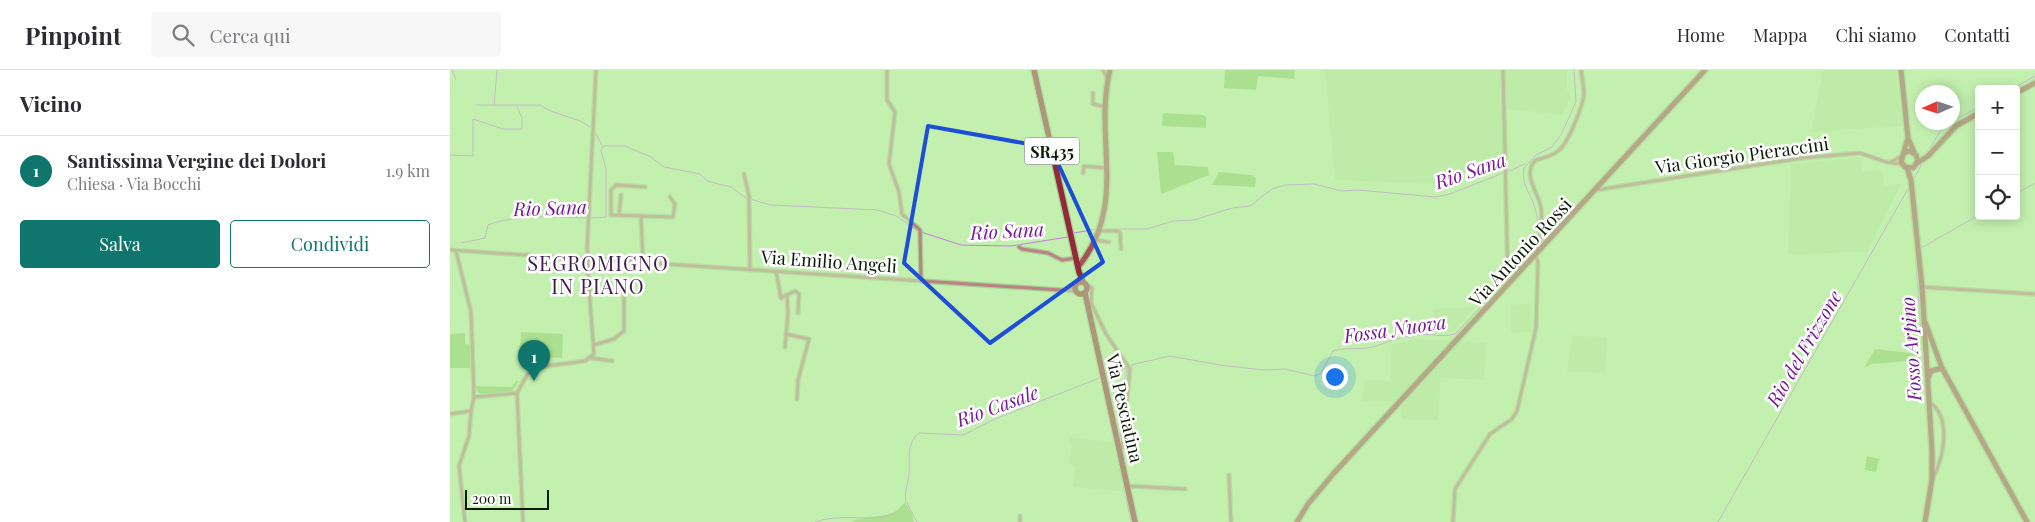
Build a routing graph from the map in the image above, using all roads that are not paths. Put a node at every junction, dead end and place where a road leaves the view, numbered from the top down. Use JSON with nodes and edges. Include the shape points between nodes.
{"nodes":[{"id":1,"x":596,"y":70,"type":"edge"},
{"id":2,"x":887,"y":70,"type":"edge"},
{"id":3,"x":1034,"y":70,"type":"edge"},
{"id":4,"x":1103,"y":70,"type":"edge"},
{"id":5,"x":1110,"y":70,"type":"edge"},
{"id":6,"x":1503,"y":70,"type":"edge"},
{"id":7,"x":1581,"y":70,"type":"edge"},
{"id":8,"x":1706,"y":70,"type":"edge"},
{"id":9,"x":1901,"y":70,"type":"edge"},
{"id":10,"x":1108,"y":79,"type":"junction"},
{"id":11,"x":2035,"y":83,"type":"edge"},
{"id":12,"x":2020,"y":91,"type":"edge"},
{"id":13,"x":1093,"y":93,"type":"dead end"},
{"id":14,"x":1107,"y":107,"type":"junction"},
{"id":15,"x":1975,"y":115,"type":"edge"},
{"id":16,"x":1908,"y":138,"type":"junction"},
{"id":17,"x":1932,"y":153,"type":"junction"},
{"id":18,"x":1903,"y":154,"type":"junction"},
{"id":19,"x":1915,"y":154,"type":"junction"},
{"id":20,"x":1891,"y":162,"type":"junction"},
{"id":21,"x":1904,"y":166,"type":"junction"},
{"id":22,"x":1915,"y":166,"type":"junction"},
{"id":23,"x":1108,"y":168,"type":"junction"},
{"id":24,"x":1083,"y":173,"type":"dead end"},
{"id":25,"x":744,"y":174,"type":"dead end"},
{"id":26,"x":1911,"y":180,"type":"junction"},
{"id":27,"x":645,"y":186,"type":"dead end"},
{"id":28,"x":1596,"y":190,"type":"junction"},
{"id":29,"x":621,"y":195,"type":"dead end"},
{"id":30,"x":670,"y":197,"type":"dead end"},
{"id":31,"x":619,"y":215,"type":"junction"},
{"id":32,"x":641,"y":216,"type":"junction"},
{"id":33,"x":1099,"y":229,"type":"junction"},
{"id":34,"x":1095,"y":240,"type":"junction"},
{"id":35,"x":1109,"y":242,"type":"dead end"},
{"id":36,"x":1019,"y":247,"type":"dead end"},
{"id":37,"x":1121,"y":249,"type":"dead end"},
{"id":38,"x":450,"y":250,"type":"edge"},
{"id":39,"x":456,"y":251,"type":"junction"},
{"id":40,"x":1537,"y":253,"type":"junction"},
{"id":41,"x":1076,"y":258,"type":"junction"},
{"id":42,"x":587,"y":259,"type":"junction"},
{"id":43,"x":1506,"y":259,"type":"junction"},
{"id":44,"x":643,"y":263,"type":"junction"},
{"id":45,"x":1525,"y":267,"type":"junction"},
{"id":46,"x":1512,"y":268,"type":"junction"},
{"id":47,"x":750,"y":270,"type":"junction"},
{"id":48,"x":1079,"y":270,"type":"junction"},
{"id":49,"x":776,"y":271,"type":"junction"},
{"id":50,"x":1508,"y":272,"type":"junction"},
{"id":51,"x":1516,"y":276,"type":"junction"},
{"id":52,"x":921,"y":281,"type":"junction"},
{"id":53,"x":1508,"y":286,"type":"junction"},
{"id":54,"x":1922,"y":286,"type":"junction"},
{"id":55,"x":1082,"y":288,"type":"junction"},
{"id":56,"x":624,"y":290,"type":"dead end"},
{"id":57,"x":2035,"y":294,"type":"edge"},
{"id":58,"x":787,"y":295,"type":"junction"},
{"id":59,"x":798,"y":313,"type":"dead end"},
{"id":60,"x":1924,"y":316,"type":"junction"},
{"id":61,"x":786,"y":334,"type":"junction"},
{"id":62,"x":594,"y":345,"type":"junction"},
{"id":63,"x":785,"y":347,"type":"dead end"},
{"id":64,"x":591,"y":358,"type":"junction"},
{"id":65,"x":612,"y":361,"type":"dead end"},
{"id":66,"x":1942,"y":368,"type":"junction"},
{"id":67,"x":1927,"y":381,"type":"junction"},
{"id":68,"x":517,"y":393,"type":"junction"},
{"id":69,"x":474,"y":398,"type":"junction"},
{"id":70,"x":797,"y":399,"type":"dead end"},
{"id":71,"x":1929,"y":402,"type":"junction"},
{"id":72,"x":471,"y":411,"type":"junction"},
{"id":73,"x":450,"y":414,"type":"edge"},
{"id":74,"x":1119,"y":451,"type":"junction"},
{"id":75,"x":1229,"y":475,"type":"dead end"},
{"id":76,"x":1932,"y":478,"type":"junction"},
{"id":77,"x":1127,"y":486,"type":"junction"},
{"id":78,"x":1184,"y":489,"type":"dead end"},
{"id":79,"x":1020,"y":516,"type":"dead end"},
{"id":80,"x":465,"y":522,"type":"edge"},
{"id":81,"x":523,"y":522,"type":"edge"},
{"id":82,"x":1020,"y":522,"type":"edge"},
{"id":83,"x":1135,"y":522,"type":"edge"},
{"id":84,"x":1231,"y":522,"type":"edge"},
{"id":85,"x":1297,"y":522,"type":"edge"},
{"id":86,"x":1453,"y":522,"type":"edge"},
{"id":87,"x":1925,"y":522,"type":"edge"},
{"id":88,"x":2027,"y":522,"type":"edge"}],
"edges":[{"from":1,"to":42,"type":"street"},
{"from":2,"to":52,"type":"street","via":[[887,100],[895,112],[889,164],[900,192],[902,214],[920,231]]},
{"from":3,"to":41,"type":"main road","name":"Via Pesciatina","number":"SR435"},
{"from":4,"to":10,"type":"street"},
{"from":5,"to":10,"type":"main road"},
{"from":6,"to":43,"type":"street"},
{"from":7,"to":40,"type":"street","via":[[1584,94],[1570,133],[1562,148],[1536,160],[1532,169],[1532,185],[1541,206]]},
{"from":8,"to":28,"type":"main road","name":"Via Antonio Rossi"},
{"from":9,"to":16,"type":"main road"},
{"from":10,"to":14,"type":"main road"},
{"from":11,"to":12,"type":"main road"},
{"from":13,"to":14,"type":"street","via":[[1093,104]]},
{"from":14,"to":23,"type":"main road"},
{"from":15,"to":17,"type":"main road","via":[[1956,126]]},
{"from":16,"to":18,"type":"main road"},
{"from":16,"to":19,"type":"main road"},
{"from":17,"to":19,"type":"main road"},
{"from":17,"to":22,"type":"main road"},
{"from":18,"to":19,"type":"main road"},
{"from":18,"to":20,"type":"street"},
{"from":18,"to":21,"type":"main road"},
{"from":19,"to":22,"type":"main road"},
{"from":20,"to":21,"type":"street","name":"Via Giorgio Pieraccini"},
{"from":20,"to":28,"type":"street","name":"Via Giorgio Pieraccini","via":[[1860,153],[1802,158]]},
{"from":21,"to":22,"type":"main road"},
{"from":21,"to":26,"type":"main road"},
{"from":22,"to":26,"type":"main road"},
{"from":23,"to":24,"type":"street","via":[[1084,166]]},
{"from":23,"to":33,"type":"main road","via":[[1107,204]]},
{"from":25,"to":47,"type":"street"},
{"from":26,"to":54,"type":"main road"},
{"from":27,"to":31,"type":"street","via":[[616,185],[611,190],[611,215]]},
{"from":28,"to":40,"type":"main road","name":"Via Antonio Rossi"},
{"from":29,"to":31,"type":"street"},
{"from":30,"to":32,"type":"street","via":[[675,204],[673,217]]},
{"from":31,"to":32,"type":"street"},
{"from":32,"to":44,"type":"street"},
{"from":33,"to":34,"type":"main road"},
{"from":33,"to":37,"type":"street","via":[[1118,231]]},
{"from":34,"to":35,"type":"street"},
{"from":34,"to":48,"type":"main road"},
{"from":36,"to":41,"type":"street","via":[[1048,252],[1062,260]]},
{"from":38,"to":39,"type":"street","name":"Via Emilio Angeli"},
{"from":39,"to":42,"type":"street","name":"Via Emilio Angeli"},
{"from":39,"to":69,"type":"street","via":[[471,312]]},
{"from":40,"to":45,"type":"main road","name":"Via Antonio Rossi"},
{"from":40,"to":86,"type":"street","via":[[1536,328],[1517,411],[1512,419],[1490,434],[1455,489]]},
{"from":41,"to":48,"type":"main road","name":"Via Pesciatina","number":"SR435"},
{"from":42,"to":44,"type":"street","name":"Via Emilio Angeli"},
{"from":42,"to":62,"type":"street"},
{"from":43,"to":46,"type":"street"},
{"from":43,"to":50,"type":"street"},
{"from":44,"to":47,"type":"street","name":"Via Emilio Angeli"},
{"from":45,"to":46,"type":"street"},
{"from":45,"to":51,"type":"main road","name":"Via Antonio Rossi"},
{"from":46,"to":51,"type":"street"},
{"from":47,"to":49,"type":"street","name":"Via Emilio Angeli"},
{"from":48,"to":55,"type":"main road","name":"Via Pesciatina","number":"SR435"},
{"from":49,"to":52,"type":"street","name":"Via Emilio Angeli"},
{"from":49,"to":58,"type":"street","via":[[780,295],[783,298]]},
{"from":50,"to":51,"type":"street"},
{"from":50,"to":53,"type":"street"},
{"from":51,"to":53,"type":"main road","name":"Via Antonio Rossi"},
{"from":52,"to":55,"type":"street","name":"Via Emilio Angeli"},
{"from":53,"to":85,"type":"main road","name":"Via Antonio Rossi","via":[[1334,473]]},
{"from":54,"to":57,"type":"street"},
{"from":54,"to":60,"type":"main road"},
{"from":55,"to":74,"type":"main road","name":"Via Pesciatina","number":"SR435"},
{"from":55,"to":74,"type":"street","via":[[1129,367],[1122,447]]},
{"from":56,"to":62,"type":"street","via":[[624,330],[614,339]]},
{"from":58,"to":59,"type":"street","via":[[798,291]]},
{"from":58,"to":61,"type":"street"},
{"from":60,"to":66,"type":"main road"},
{"from":60,"to":67,"type":"main road"},
{"from":61,"to":63,"type":"street"},
{"from":61,"to":70,"type":"street","via":[[809,339],[798,380]]},
{"from":62,"to":64,"type":"street"},
{"from":64,"to":65,"type":"street"},
{"from":64,"to":68,"type":"street","via":[[531,368]]},
{"from":66,"to":67,"type":"main road","via":[[1931,371]]},
{"from":66,"to":88,"type":"main road"},
{"from":67,"to":71,"type":"main road"},
{"from":68,"to":69,"type":"street"},
{"from":68,"to":81,"type":"street"},
{"from":69,"to":72,"type":"street"},
{"from":71,"to":76,"type":"main road"},
{"from":71,"to":76,"type":"street","via":[[1940,413],[1943,439],[1941,459]]},
{"from":72,"to":73,"type":"street"},
{"from":72,"to":80,"type":"street","via":[[469,436],[458,466]]},
{"from":74,"to":77,"type":"main road","name":"Via Pesciatina","number":"SR435"},
{"from":75,"to":84,"type":"street"},
{"from":76,"to":87,"type":"main road"},
{"from":77,"to":78,"type":"street"},
{"from":77,"to":83,"type":"main road","name":"Via Pesciatina","number":"SR435"},
{"from":79,"to":82,"type":"street"}]}
